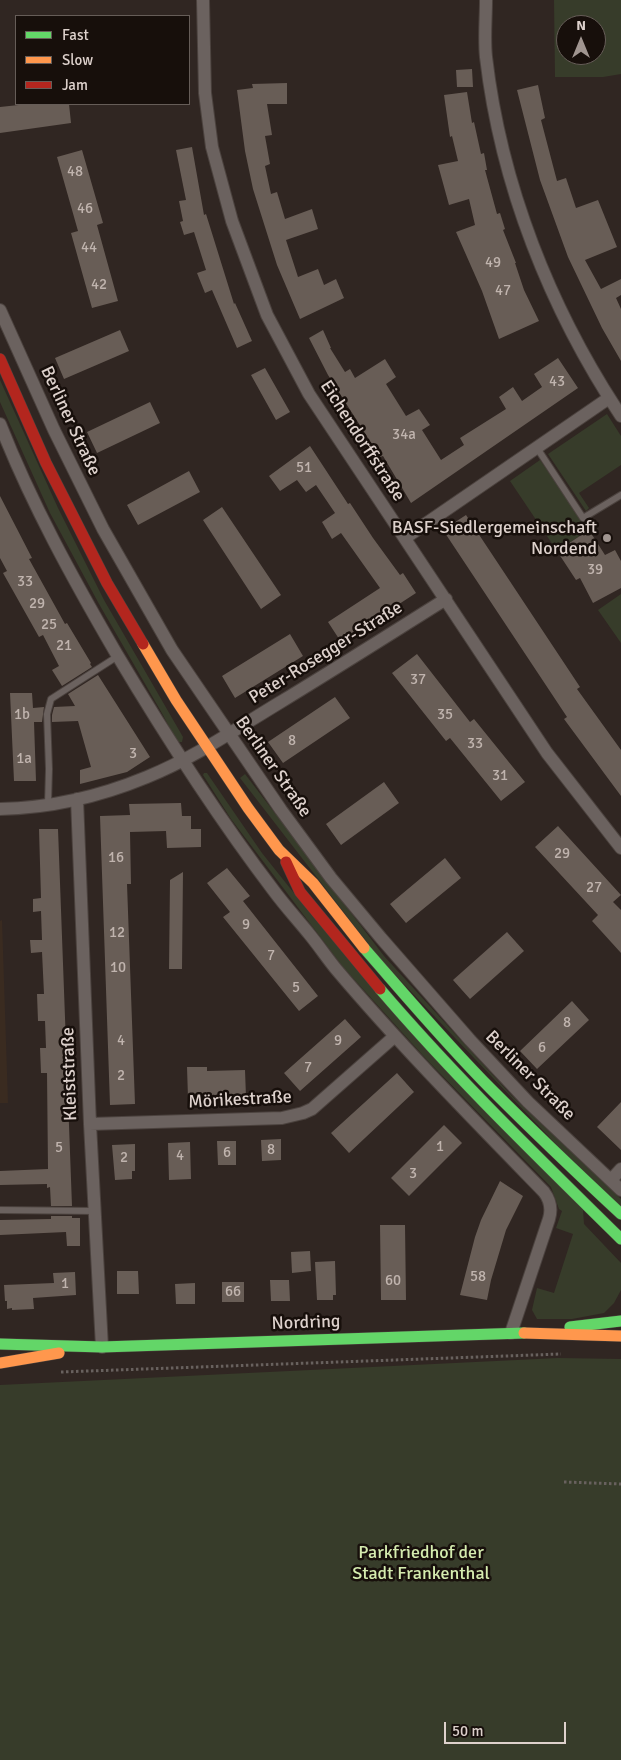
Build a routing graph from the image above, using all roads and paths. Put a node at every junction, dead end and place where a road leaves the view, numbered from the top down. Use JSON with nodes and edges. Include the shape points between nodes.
{"nodes":[{"id":1,"x":203,"y":0,"type":"edge"},
{"id":2,"x":486,"y":0,"type":"edge"},
{"id":3,"x":0,"y":310,"type":"edge"},
{"id":4,"x":0,"y":359,"type":"edge"},
{"id":5,"x":609,"y":398,"type":"junction"},
{"id":6,"x":621,"y":416,"type":"edge"},
{"id":7,"x":0,"y":424,"type":"edge"},
{"id":8,"x":537,"y":448,"type":"junction"},
{"id":9,"x":621,"y":495,"type":"edge"},
{"id":10,"x":405,"y":538,"type":"junction"},
{"id":11,"x":446,"y":599,"type":"junction"},
{"id":12,"x":118,"y":656,"type":"junction"},
{"id":13,"x":228,"y":734,"type":"junction"},
{"id":14,"x":206,"y":747,"type":"junction"},
{"id":15,"x":183,"y":760,"type":"junction"},
{"id":16,"x":77,"y":799,"type":"junction"},
{"id":17,"x":48,"y":804,"type":"junction"},
{"id":18,"x":0,"y":809,"type":"edge"},
{"id":19,"x":621,"y":848,"type":"edge"},
{"id":20,"x":279,"y":850,"type":"junction"},
{"id":21,"x":395,"y":1036,"type":"junction"},
{"id":22,"x":90,"y":1124,"type":"junction"},
{"id":23,"x":621,"y":1169,"type":"edge"},
{"id":24,"x":611,"y":1180,"type":"junction"},
{"id":25,"x":621,"y":1190,"type":"edge"},
{"id":26,"x":0,"y":1210,"type":"edge"},
{"id":27,"x":95,"y":1212,"type":"junction"},
{"id":28,"x":621,"y":1214,"type":"edge"},
{"id":29,"x":621,"y":1239,"type":"edge"},
{"id":30,"x":621,"y":1310,"type":"edge"},
{"id":31,"x":621,"y":1321,"type":"edge"},
{"id":32,"x":606,"y":1322,"type":"junction"},
{"id":33,"x":511,"y":1333,"type":"junction"},
{"id":34,"x":539,"y":1333,"type":"junction"},
{"id":35,"x":621,"y":1336,"type":"edge"},
{"id":36,"x":0,"y":1344,"type":"edge"},
{"id":37,"x":102,"y":1347,"type":"junction"},
{"id":38,"x":516,"y":1355,"type":"dead end"},
{"id":39,"x":0,"y":1363,"type":"edge"},
{"id":40,"x":59,"y":1372,"type":"dead end"},
{"id":41,"x":564,"y":1482,"type":"dead end"},
{"id":42,"x":621,"y":1484,"type":"edge"}],
"edges":[{"from":1,"to":10,"type":"street","name":"Eichendorffstraße","via":[[205,93],[212,147],[232,221],[267,315],[309,394]]},
{"from":2,"to":5,"type":"street","via":[[486,56],[499,134],[525,228],[565,320]]},
{"from":3,"to":13,"type":"street","name":"Berliner Straße","via":[[103,529],[172,650]]},
{"from":4,"to":14,"type":"main road","name":"Berliner Straße","via":[[46,463],[107,584]]},
{"from":5,"to":6,"type":"street"},
{"from":5,"to":8,"type":"street"},
{"from":7,"to":12,"type":"street","via":[[50,532]]},
{"from":8,"to":9,"type":"lane","via":[[583,518]]},
{"from":8,"to":10,"type":"street"},
{"from":10,"to":11,"type":"street","name":"Eichendorffstraße"},
{"from":11,"to":13,"type":"street","name":"Peter-Rosegger-Straße"},
{"from":11,"to":19,"type":"street","name":"Eichendorffstraße","via":[[547,753]]},
{"from":12,"to":15,"type":"street"},
{"from":12,"to":17,"type":"lane","via":[[51,699],[47,714]]},
{"from":13,"to":14,"type":"street","name":"Peter-Rosegger-Straße"},
{"from":13,"to":24,"type":"street","name":"Berliner Straße","via":[[332,878],[381,938],[528,1102]]},
{"from":14,"to":15,"type":"street","name":"Peter-Rosegger-Straße"},
{"from":14,"to":20,"type":"main road","name":"Berliner Straße"},
{"from":15,"to":16,"type":"street","name":"Peter-Rosegger-Straße","via":[[148,777]]},
{"from":15,"to":21,"type":"street","via":[[275,893]]},
{"from":16,"to":17,"type":"street","name":"Peter-Rosegger-Straße"},
{"from":16,"to":22,"type":"street","name":"Kleiststraße"},
{"from":17,"to":18,"type":"street","name":"Peter-Rosegger-Straße"},
{"from":20,"to":28,"type":"main road","name":"Berliner Straße","via":[[313,883],[348,929],[491,1089]]},
{"from":20,"to":29,"type":"main road","name":"Berliner Straße","via":[[300,892],[420,1036]]},
{"from":21,"to":22,"type":"street","name":"Mörikestraße","via":[[320,1103],[298,1115]]},
{"from":21,"to":33,"type":"street","via":[[549,1198],[549,1219]]},
{"from":22,"to":27,"type":"street","name":"Kleiststraße"},
{"from":23,"to":24,"type":"street"},
{"from":24,"to":25,"type":"street"},
{"from":26,"to":27,"type":"lane"},
{"from":27,"to":37,"type":"street","name":"Kleiststraße"},
{"from":30,"to":32,"type":"main road"},
{"from":31,"to":32,"type":"main road","name":"Nordring"},
{"from":32,"to":34,"type":"main road","name":"Nordring"},
{"from":33,"to":34,"type":"main road","name":"Nordring"},
{"from":33,"to":37,"type":"main road","name":"Nordring"},
{"from":34,"to":35,"type":"main road","name":"Nordring"},
{"from":36,"to":37,"type":"main road","name":"Nordring"},
{"from":37,"to":39,"type":"main road","name":"Nordring"},
{"from":38,"to":40,"type":"path"},
{"from":41,"to":42,"type":"path"}]}
